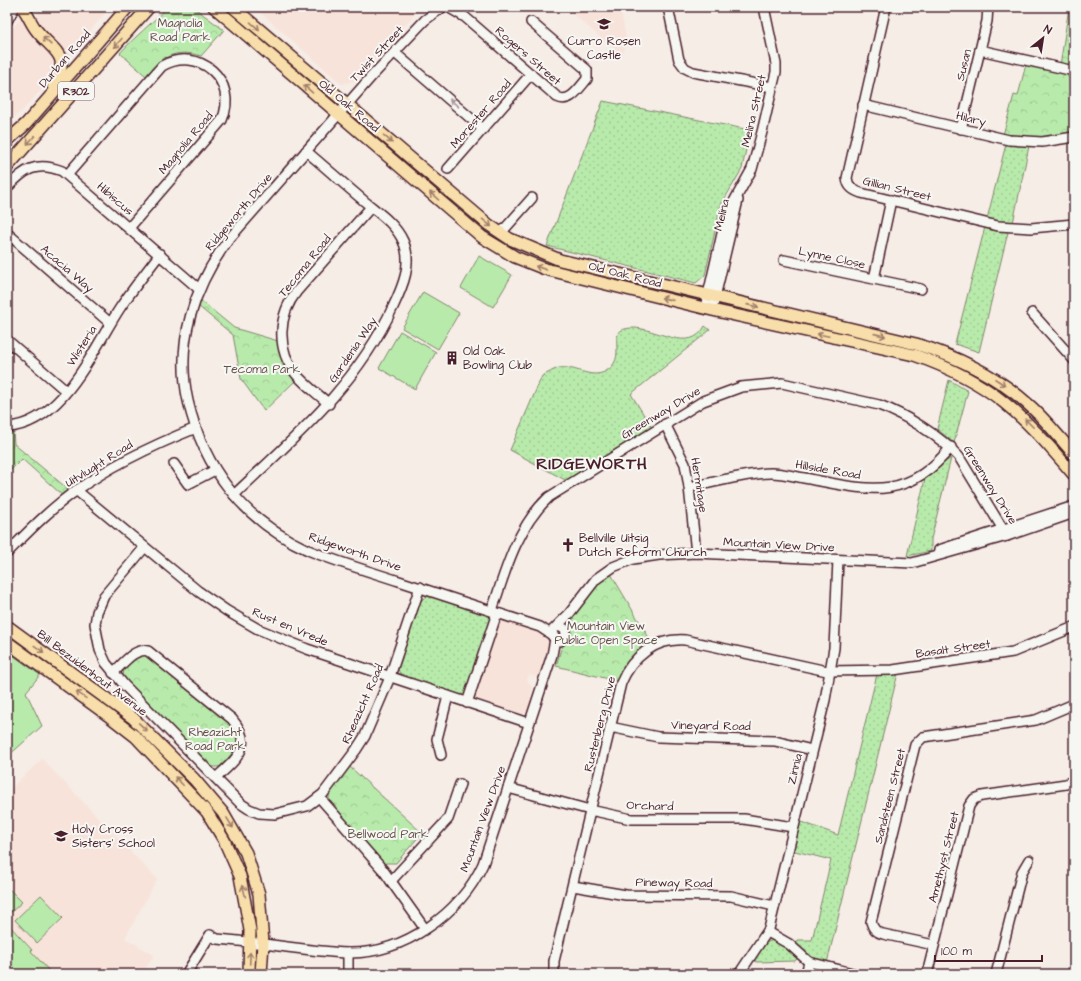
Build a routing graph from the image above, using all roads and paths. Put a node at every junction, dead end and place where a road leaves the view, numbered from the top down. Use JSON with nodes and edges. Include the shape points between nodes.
{"nodes":[{"id":1,"x":15,"y":7,"type":"edge"},
{"id":2,"x":22,"y":7,"type":"edge"},
{"id":3,"x":128,"y":7,"type":"edge"},
{"id":4,"x":149,"y":7,"type":"edge"},
{"id":5,"x":214,"y":7,"type":"edge"},
{"id":6,"x":233,"y":7,"type":"edge"},
{"id":7,"x":432,"y":7,"type":"edge"},
{"id":8,"x":443,"y":7,"type":"edge"},
{"id":9,"x":448,"y":7,"type":"edge"},
{"id":10,"x":458,"y":7,"type":"edge"},
{"id":11,"x":668,"y":7,"type":"edge"},
{"id":12,"x":764,"y":7,"type":"edge"},
{"id":13,"x":886,"y":7,"type":"edge"},
{"id":14,"x":988,"y":7,"type":"edge"},
{"id":15,"x":465,"y":17,"type":"junction"},
{"id":16,"x":425,"y":20,"type":"junction"},
{"id":17,"x":7,"y":21,"type":"edge"},
{"id":18,"x":531,"y":22,"type":"dead end"},
{"id":19,"x":980,"y":50,"type":"junction"},
{"id":20,"x":395,"y":53,"type":"junction"},
{"id":21,"x":1074,"y":72,"type":"edge"},
{"id":22,"x":531,"y":74,"type":"junction"},
{"id":23,"x":772,"y":87,"type":"junction"},
{"id":24,"x":347,"y":104,"type":"junction"},
{"id":25,"x":863,"y":105,"type":"junction"},
{"id":26,"x":39,"y":110,"type":"junction"},
{"id":27,"x":338,"y":114,"type":"junction"},
{"id":28,"x":483,"y":129,"type":"junction"},
{"id":29,"x":961,"y":129,"type":"junction"},
{"id":30,"x":1074,"y":137,"type":"edge"},
{"id":31,"x":7,"y":141,"type":"edge"},
{"id":32,"x":306,"y":151,"type":"junction"},
{"id":33,"x":7,"y":167,"type":"edge"},
{"id":34,"x":448,"y":169,"type":"dead end"},
{"id":35,"x":68,"y":174,"type":"junction"},
{"id":36,"x":7,"y":188,"type":"edge"},
{"id":37,"x":739,"y":195,"type":"joint"},
{"id":38,"x":532,"y":198,"type":"dead end"},
{"id":39,"x":892,"y":200,"type":"junction"},
{"id":40,"x":371,"y":207,"type":"junction"},
{"id":41,"x":1074,"y":224,"type":"edge"},
{"id":42,"x":129,"y":228,"type":"junction"},
{"id":43,"x":7,"y":233,"type":"edge"},
{"id":44,"x":501,"y":233,"type":"junction"},
{"id":45,"x":160,"y":254,"type":"junction"},
{"id":46,"x":784,"y":260,"type":"dead end"},
{"id":47,"x":874,"y":279,"type":"junction"},
{"id":48,"x":199,"y":289,"type":"junction"},
{"id":49,"x":921,"y":289,"type":"dead end"},
{"id":50,"x":712,"y":296,"type":"junction"},
{"id":51,"x":708,"y":309,"type":"junction"},
{"id":52,"x":1032,"y":313,"type":"dead end"},
{"id":53,"x":110,"y":323,"type":"junction"},
{"id":54,"x":7,"y":340,"type":"edge"},
{"id":55,"x":1073,"y":358,"type":"edge"},
{"id":56,"x":66,"y":391,"type":"junction"},
{"id":57,"x":329,"y":404,"type":"junction"},
{"id":58,"x":665,"y":424,"type":"junction"},
{"id":59,"x":7,"y":427,"type":"edge"},
{"id":60,"x":196,"y":428,"type":"junction"},
{"id":61,"x":951,"y":447,"type":"junction"},
{"id":62,"x":1074,"y":454,"type":"edge"},
{"id":63,"x":174,"y":464,"type":"dead end"},
{"id":64,"x":215,"y":470,"type":"junction"},
{"id":65,"x":1074,"y":474,"type":"edge"},
{"id":66,"x":690,"y":487,"type":"junction"},
{"id":67,"x":76,"y":490,"type":"junction"},
{"id":68,"x":234,"y":495,"type":"junction"},
{"id":69,"x":1074,"y":506,"type":"edge"},
{"id":70,"x":1074,"y":513,"type":"edge"},
{"id":71,"x":1005,"y":532,"type":"junction"},
{"id":72,"x":144,"y":548,"type":"junction"},
{"id":73,"x":7,"y":554,"type":"edge"},
{"id":74,"x":696,"y":554,"type":"junction"},
{"id":75,"x":838,"y":560,"type":"junction"},
{"id":76,"x":420,"y":588,"type":"junction"},
{"id":77,"x":494,"y":612,"type":"junction"},
{"id":78,"x":7,"y":626,"type":"edge"},
{"id":79,"x":1074,"y":627,"type":"edge"},
{"id":80,"x":558,"y":633,"type":"junction"},
{"id":81,"x":7,"y":642,"type":"edge"},
{"id":82,"x":831,"y":670,"type":"junction"},
{"id":83,"x":114,"y":673,"type":"junction"},
{"id":84,"x":390,"y":677,"type":"junction"},
{"id":85,"x":448,"y":696,"type":"junction"},
{"id":86,"x":467,"y":703,"type":"junction"},
{"id":87,"x":1074,"y":704,"type":"edge"},
{"id":88,"x":530,"y":722,"type":"junction"},
{"id":89,"x":610,"y":727,"type":"junction"},
{"id":90,"x":812,"y":750,"type":"junction"},
{"id":91,"x":441,"y":755,"type":"dead end"},
{"id":92,"x":216,"y":778,"type":"junction"},
{"id":93,"x":1074,"y":780,"type":"edge"},
{"id":94,"x":460,"y":784,"type":"dead end"},
{"id":95,"x":508,"y":788,"type":"junction"},
{"id":96,"x":320,"y":798,"type":"junction"},
{"id":97,"x":590,"y":810,"type":"junction"},
{"id":98,"x":793,"y":827,"type":"junction"},
{"id":99,"x":1029,"y":860,"type":"dead end"},
{"id":100,"x":391,"y":881,"type":"junction"},
{"id":101,"x":573,"y":886,"type":"junction"},
{"id":102,"x":774,"y":906,"type":"junction"},
{"id":103,"x":425,"y":929,"type":"junction"},
{"id":104,"x":768,"y":932,"type":"junction"},
{"id":105,"x":251,"y":942,"type":"junction"},
{"id":106,"x":263,"y":943,"type":"junction"},
{"id":107,"x":934,"y":945,"type":"junction"},
{"id":108,"x":348,"y":953,"type":"junction"},
{"id":109,"x":809,"y":962,"type":"junction"},
{"id":110,"x":1074,"y":968,"type":"edge"},
{"id":111,"x":186,"y":974,"type":"edge"},
{"id":112,"x":249,"y":974,"type":"edge"},
{"id":113,"x":261,"y":974,"type":"edge"},
{"id":114,"x":348,"y":974,"type":"edge"},
{"id":115,"x":554,"y":974,"type":"edge"},
{"id":116,"x":739,"y":974,"type":"edge"},
{"id":117,"x":806,"y":974,"type":"edge"},
{"id":118,"x":856,"y":974,"type":"edge"},
{"id":119,"x":927,"y":974,"type":"edge"},
{"id":120,"x":996,"y":974,"type":"edge"},
{"id":121,"x":1073,"y":974,"type":"edge"}],
"edges":[{"from":1,"to":17,"type":"street"},
{"from":26,"to":2,"type":"main road","one_way":true,"via":[[60,74],[62,60],[57,51],[37,31]]},
{"from":3,"to":26,"type":"main road","name":"Durban Road","number":"R302"},
{"from":4,"to":33,"type":"main road","number":"R302","one_way":true},
{"from":27,"to":5,"type":"main road","name":"Old Oak Road","one_way":true},
{"from":6,"to":24,"type":"main road","name":"Old Oak Road","one_way":true},
{"from":7,"to":16,"type":"street","name":"Twist Street"},
{"from":8,"to":16,"type":"street","name":"Twist Street"},
{"from":9,"to":15,"type":"street","name":"Rogers Street"},
{"from":10,"to":15,"type":"street","name":"Rogers Street"},
{"from":11,"to":23,"type":"street","via":[[678,57],[685,68],[693,72]]},
{"from":12,"to":23,"type":"street","name":"Melina Street","via":[[776,64]]},
{"from":13,"to":25,"type":"street","name":"Gillian Street"},
{"from":14,"to":19,"type":"street","name":"Susan"},
{"from":15,"to":22,"type":"street","name":"Rogers Street"},
{"from":16,"to":20,"type":"street","name":"Twist Street"},
{"from":18,"to":22,"type":"street","name":"Rogers Street","via":[[588,72],[587,79],[566,99],[557,97]]},
{"from":19,"to":21,"type":"street"},
{"from":19,"to":29,"type":"street","name":"Susan"},
{"from":20,"to":24,"type":"street","name":"Twist Street"},
{"from":28,"to":20,"type":"street","one_way":true},
{"from":22,"to":28,"type":"street","name":"Morester Road"},
{"from":23,"to":37,"type":"street","name":"Melina Street","via":[[757,153]]},
{"from":24,"to":27,"type":"street","name":"Twist Street"},
{"from":24,"to":44,"type":"main road","name":"Old Oak Road","one_way":true},
{"from":25,"to":29,"type":"street","name":"Hilary"},
{"from":25,"to":39,"type":"street","name":"Gillian Street","via":[[847,182],[855,191]]},
{"from":26,"to":31,"type":"main road","number":"R302"},
{"from":27,"to":32,"type":"street","name":"Ridgeworth Drive"},
{"from":51,"to":27,"type":"main road","name":"Old Oak Road","one_way":true,"via":[[545,269],[515,257],[482,237]]},
{"from":28,"to":34,"type":"street","name":"Morester Road"},
{"from":29,"to":30,"type":"street","name":"Hilary","via":[[1018,141],[1042,142]]},
{"from":32,"to":40,"type":"street","name":"Gardenia Way"},
{"from":32,"to":48,"type":"street","name":"Ridgeworth Drive","via":[[229,239]]},
{"from":35,"to":36,"type":"street","name":"Hibiscus","via":[[50,167],[32,168],[22,173]]},
{"from":35,"to":42,"type":"street","name":"Hibiscus"},
{"from":35,"to":42,"type":"street","name":"Magnolia Road","via":[[162,66],[174,60],[187,59],[199,62],[210,69],[225,89],[227,101],[222,120]]},
{"from":37,"to":50,"type":"street","name":"Melina","via":[[726,216]]},
{"from":38,"to":44,"type":"street"},
{"from":39,"to":41,"type":"street","name":"Gillian Street","via":[[998,226],[1031,228]]},
{"from":39,"to":47,"type":"street","name":"Lynne Close"},
{"from":40,"to":57,"type":"street","name":"Gardenia Way","via":[[392,224],[401,236],[407,256],[406,275],[376,340],[348,382]]},
{"from":40,"to":57,"type":"street","name":"Tecoma Road","via":[[292,297],[283,318],[282,341],[289,363],[297,376]]},
{"from":42,"to":45,"type":"street","name":"Hibiscus"},
{"from":43,"to":53,"type":"street","name":"Acacia Way"},
{"from":44,"to":50,"type":"main road","name":"Old Oak Road","via":[[534,251],[560,260]]},
{"from":45,"to":48,"type":"street","name":"Hibiscus"},
{"from":45,"to":53,"type":"street","name":"Wisteria"},
{"from":46,"to":47,"type":"street","name":"Lynne Close"},
{"from":47,"to":49,"type":"street","name":"Lynne Close"},
{"from":48,"to":60,"type":"street","name":"Ridgeworth Drive","via":[[187,332],[184,360],[186,389]]},
{"from":50,"to":51,"type":"street","name":"Melina"},
{"from":50,"to":62,"type":"main road","name":"Old Oak Road","one_way":true,"via":[[916,344],[963,361],[1006,386],[1029,405]]},
{"from":65,"to":51,"type":"main road","name":"Old Oak Road","one_way":true,"via":[[1016,411],[982,386],[953,370],[914,355]]},
{"from":52,"to":55,"type":"street"},
{"from":53,"to":56,"type":"street","name":"Wisteria","via":[[90,358]]},
{"from":54,"to":56,"type":"street"},
{"from":56,"to":59,"type":"street","name":"Wisteria","via":[[40,417],[25,424]]},
{"from":57,"to":68,"type":"street","name":"Gardenia Way"},
{"from":58,"to":61,"type":"street","name":"Greenway Drive","via":[[703,401],[728,391],[751,385],[782,383],[884,407]]},
{"from":58,"to":66,"type":"street","name":"Hermitage","via":[[683,457]]},
{"from":58,"to":77,"type":"street","name":"Greenway Drive","via":[[562,488],[540,506],[513,550]]},
{"from":60,"to":64,"type":"street","name":"Ridgeworth Drive","via":[[203,449]]},
{"from":60,"to":67,"type":"street","name":"Uitvlught Road","via":[[153,446]]},
{"from":61,"to":66,"type":"street","name":"Hillside Road","via":[[941,459],[916,478],[887,488],[865,489],[771,473]]},
{"from":61,"to":71,"type":"street","name":"Greenway Drive","via":[[968,470]]},
{"from":63,"to":64,"type":"street","via":[[188,484]]},
{"from":64,"to":68,"type":"street","name":"Ridgeworth Drive"},
{"from":66,"to":74,"type":"street","name":"Hermitage"},
{"from":67,"to":72,"type":"street","name":"Rust en Vrede"},
{"from":67,"to":73,"type":"street","name":"Uitvlught Road","via":[[34,526]]},
{"from":68,"to":76,"type":"street","name":"Ridgeworth Drive","via":[[265,524],[296,544],[332,559]]},
{"from":69,"to":71,"type":"street","name":"Mountain View Drive"},
{"from":70,"to":71,"type":"street","name":"Mountain View Drive"},
{"from":71,"to":75,"type":"street","name":"Mountain View Drive","via":[[892,563]]},
{"from":72,"to":83,"type":"street","name":"Rheazicht Road","via":[[104,596],[97,612],[96,629],[100,650]]},
{"from":72,"to":84,"type":"street","name":"Rust en Vrede","via":[[208,598],[258,629],[307,650]]},
{"from":74,"to":75,"type":"street","name":"Mountain View Drive"},
{"from":74,"to":80,"type":"street","name":"Mountain View Drive","via":[[646,556],[617,565],[596,579]]},
{"from":75,"to":82,"type":"street","name":"Zinnia"},
{"from":76,"to":77,"type":"street","name":"Ridgeworth Drive"},
{"from":76,"to":84,"type":"street","name":"Rheazicht Road"},
{"from":77,"to":80,"type":"street","name":"Ridgeworth Drive"},
{"from":77,"to":86,"type":"street","name":"Greenway Drive"},
{"from":78,"to":106,"type":"main road","name":"Bill Bezuidenhout Avenue","one_way":true,"via":[[133,718],[215,802],[240,840],[250,865],[259,894]]},
{"from":79,"to":82,"type":"street","name":"Basalt Street","via":[[1013,652],[893,670]]},
{"from":80,"to":88,"type":"street","name":"Mountain View Drive"},
{"from":105,"to":81,"type":"main road","name":"Bill Bezuidenhout Avenue","one_way":true,"via":[[240,876],[224,840],[207,812],[132,734]]},
{"from":82,"to":89,"type":"street","name":"Rustenberg Drive","via":[[685,640],[663,643],[642,653],[628,670],[621,684]]},
{"from":82,"to":90,"type":"street","name":"Zinnia"},
{"from":83,"to":92,"type":"street","name":"Rheazicht Road"},
{"from":83,"to":92,"type":"street","via":[[136,652],[148,651],[232,719],[242,735],[242,748],[238,757]]},
{"from":84,"to":85,"type":"street","name":"Rust en Vrede"},
{"from":84,"to":96,"type":"street","name":"Rheazicht Road","via":[[360,744]]},
{"from":85,"to":86,"type":"street","name":"Rust en Vrede"},
{"from":85,"to":91,"type":"street","via":[[437,739]]},
{"from":86,"to":88,"type":"street","name":"Rust en Vrede"},
{"from":87,"to":107,"type":"street","name":"Sandsteen Street","via":[[1036,720],[923,737],[915,745],[871,922],[876,932]]},
{"from":88,"to":95,"type":"street","name":"Mountain View Drive"},
{"from":89,"to":90,"type":"street","name":"Vineyard Road","via":[[658,737],[766,740]]},
{"from":89,"to":97,"type":"street","name":"Rustenberg Drive"},
{"from":90,"to":98,"type":"street","name":"Zinnia"},
{"from":92,"to":96,"type":"street","name":"Rheazicht Road","via":[[244,806],[259,813],[281,813],[307,806]]},
{"from":93,"to":107,"type":"street","name":"Amethyst Street","via":[[1066,784],[982,796],[972,801]]},
{"from":94,"to":100,"type":"street","via":[[448,819]]},
{"from":95,"to":97,"type":"street","name":"Orchard"},
{"from":95,"to":103,"type":"street","name":"Mountain View Drive","via":[[482,864],[472,885],[448,912]]},
{"from":96,"to":100,"type":"street"},
{"from":97,"to":98,"type":"street","name":"Orchard","via":[[631,819],[744,819]]},
{"from":97,"to":101,"type":"street","name":"Rustenberg Drive"},
{"from":98,"to":102,"type":"street","name":"Zinnia"},
{"from":99,"to":120,"type":"street","via":[[1022,872]]},
{"from":100,"to":103,"type":"street"},
{"from":101,"to":102,"type":"street","name":"Pineway Road","via":[[626,895],[732,896]]},
{"from":101,"to":115,"type":"street","name":"Rustenberg Drive","via":[[554,961]]},
{"from":102,"to":104,"type":"street","name":"Zinnia"},
{"from":103,"to":108,"type":"street","name":"Mountain View Drive","via":[[386,946]]},
{"from":104,"to":109,"type":"street","via":[[789,944]]},
{"from":104,"to":116,"type":"street","name":"Zinnia"},
{"from":105,"to":106,"type":"street","name":"Mountain View Drive"},
{"from":105,"to":111,"type":"street","name":"Mountain View Drive","via":[[217,939],[210,935]]},
{"from":112,"to":105,"type":"main road","name":"Bill Bezuidenhout Avenue","one_way":true},
{"from":106,"to":108,"type":"street","name":"Mountain View Drive"},
{"from":106,"to":113,"type":"main road","name":"Bill Bezuidenhout Avenue"},
{"from":107,"to":119,"type":"street","name":"Amethyst Street"},
{"from":108,"to":114,"type":"street"},
{"from":109,"to":117,"type":"street"},
{"from":109,"to":118,"type":"street"},
{"from":110,"to":121,"type":"street"}]}
